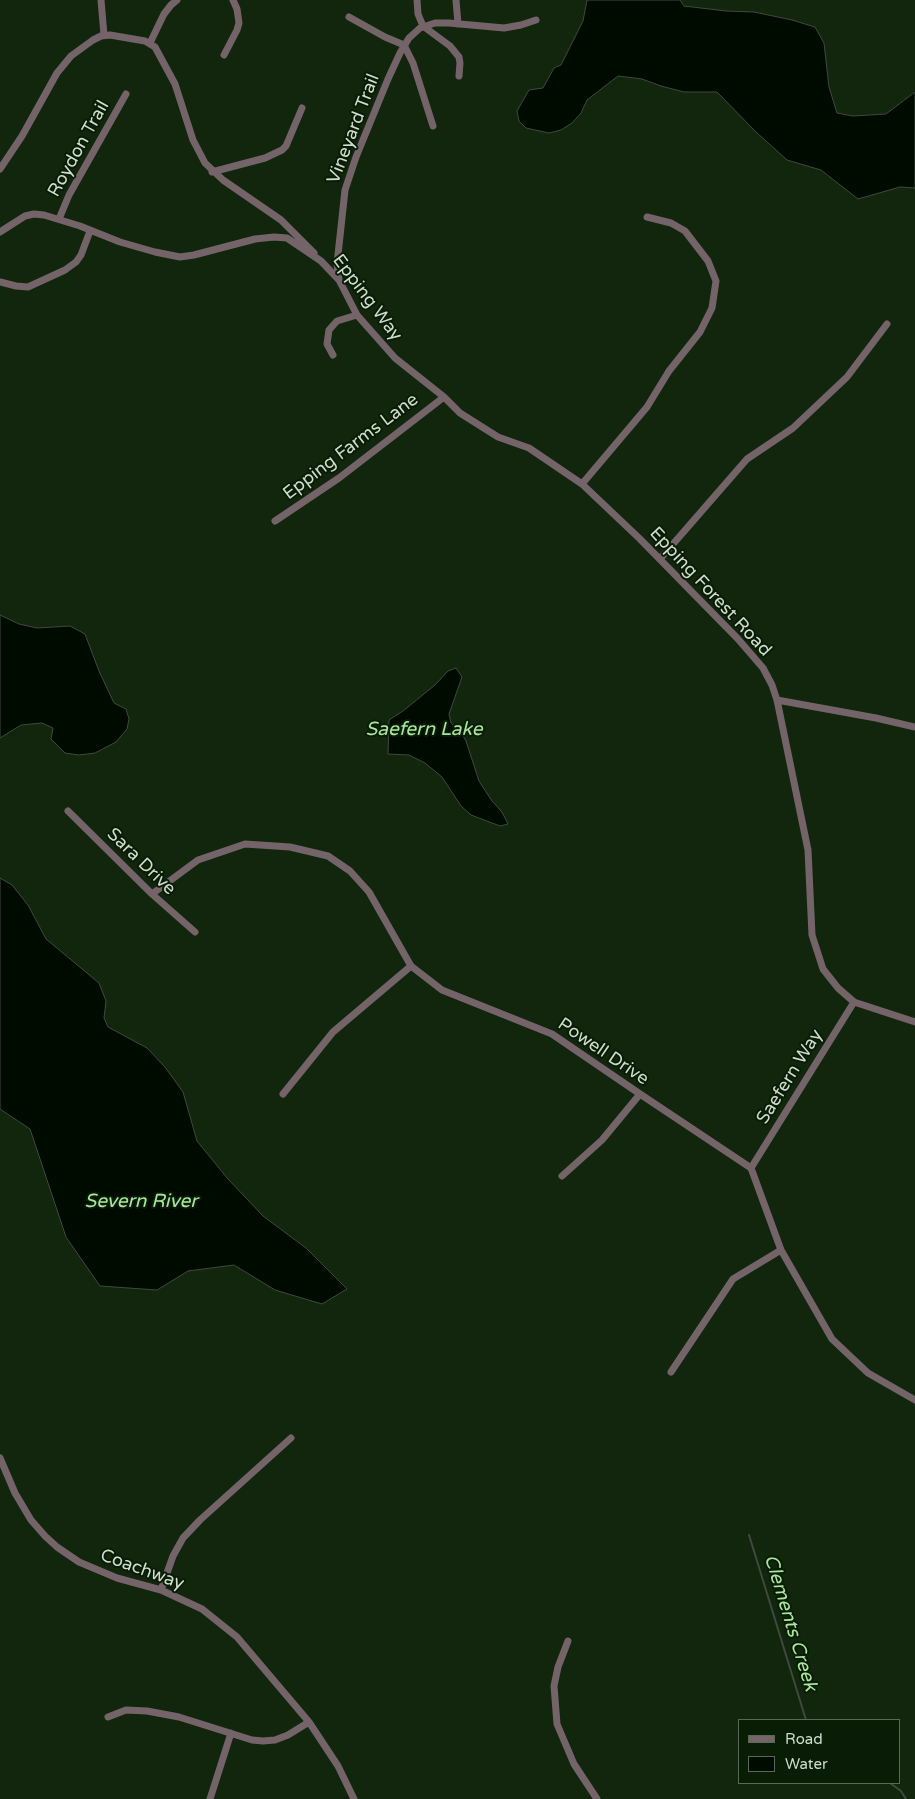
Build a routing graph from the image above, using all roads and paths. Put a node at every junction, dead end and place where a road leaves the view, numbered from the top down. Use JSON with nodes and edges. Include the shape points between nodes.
{"nodes":[{"id":1,"x":101,"y":0,"type":"edge"},
{"id":2,"x":233,"y":0,"type":"edge"},
{"id":3,"x":417,"y":0,"type":"edge"},
{"id":4,"x":456,"y":0,"type":"edge"},
{"id":5,"x":175,"y":1,"type":"edge"},
{"id":6,"x":349,"y":17,"type":"dead end"},
{"id":7,"x":536,"y":20,"type":"dead end"},
{"id":8,"x":458,"y":24,"type":"junction"},
{"id":9,"x":423,"y":26,"type":"junction"},
{"id":10,"x":104,"y":36,"type":"junction"},
{"id":11,"x":150,"y":43,"type":"junction"},
{"id":12,"x":404,"y":45,"type":"junction"},
{"id":13,"x":224,"y":55,"type":"dead end"},
{"id":14,"x":459,"y":76,"type":"dead end"},
{"id":15,"x":126,"y":94,"type":"dead end"},
{"id":16,"x":302,"y":108,"type":"dead end"},
{"id":17,"x":433,"y":126,"type":"dead end"},
{"id":18,"x":0,"y":169,"type":"edge"},
{"id":19,"x":212,"y":172,"type":"junction"},
{"id":20,"x":647,"y":217,"type":"dead end"},
{"id":21,"x":59,"y":219,"type":"junction"},
{"id":22,"x":90,"y":231,"type":"junction"},
{"id":23,"x":0,"y":232,"type":"edge"},
{"id":24,"x":321,"y":261,"type":"junction"},
{"id":25,"x":339,"y":280,"type":"junction"},
{"id":26,"x":0,"y":282,"type":"edge"},
{"id":27,"x":357,"y":315,"type":"junction"},
{"id":28,"x":887,"y":324,"type":"dead end"},
{"id":29,"x":333,"y":355,"type":"dead end"},
{"id":30,"x":444,"y":397,"type":"junction"},
{"id":31,"x":582,"y":484,"type":"junction"},
{"id":32,"x":276,"y":521,"type":"dead end"},
{"id":33,"x":660,"y":559,"type":"junction"},
{"id":34,"x":777,"y":700,"type":"junction"},
{"id":35,"x":915,"y":727,"type":"edge"},
{"id":36,"x":68,"y":811,"type":"dead end"},
{"id":37,"x":152,"y":894,"type":"junction"},
{"id":38,"x":195,"y":932,"type":"dead end"},
{"id":39,"x":411,"y":966,"type":"junction"},
{"id":40,"x":854,"y":1002,"type":"junction"},
{"id":41,"x":915,"y":1022,"type":"edge"},
{"id":42,"x":283,"y":1094,"type":"dead end"},
{"id":43,"x":640,"y":1094,"type":"junction"},
{"id":44,"x":751,"y":1168,"type":"junction"},
{"id":45,"x":562,"y":1176,"type":"dead end"},
{"id":46,"x":781,"y":1250,"type":"junction"},
{"id":47,"x":671,"y":1372,"type":"dead end"},
{"id":48,"x":915,"y":1400,"type":"edge"},
{"id":49,"x":291,"y":1438,"type":"dead end"},
{"id":50,"x":0,"y":1458,"type":"edge"},
{"id":51,"x":161,"y":1590,"type":"junction"},
{"id":52,"x":568,"y":1641,"type":"dead end"},
{"id":53,"x":108,"y":1717,"type":"dead end"},
{"id":54,"x":309,"y":1722,"type":"junction"},
{"id":55,"x":231,"y":1733,"type":"junction"},
{"id":56,"x":210,"y":1799,"type":"edge"},
{"id":57,"x":354,"y":1799,"type":"edge"},
{"id":58,"x":597,"y":1799,"type":"edge"}],
"edges":[{"from":1,"to":10,"type":"street"},
{"from":2,"to":13,"type":"street","via":[[239,23]]},
{"from":3,"to":9,"type":"street"},
{"from":4,"to":8,"type":"street"},
{"from":5,"to":11,"type":"street","via":[[164,14]]},
{"from":6,"to":12,"type":"street"},
{"from":7,"to":8,"type":"street","via":[[504,28]]},
{"from":8,"to":9,"type":"street"},
{"from":9,"to":12,"type":"street","name":"Vineyard Trail"},
{"from":9,"to":14,"type":"street","via":[[456,53],[460,63]]},
{"from":10,"to":11,"type":"street"},
{"from":10,"to":18,"type":"street","via":[[80,49],[60,70]]},
{"from":11,"to":19,"type":"street","via":[[175,84],[193,140]]},
{"from":12,"to":17,"type":"street"},
{"from":12,"to":25,"type":"street","name":"Vineyard Trail","via":[[356,158],[346,190],[337,264]]},
{"from":15,"to":21,"type":"street","name":"Roydon Trail","via":[[69,195]]},
{"from":16,"to":19,"type":"street","via":[[282,150],[265,158]]},
{"from":19,"to":24,"type":"street","via":[[282,220]]},
{"from":20,"to":31,"type":"street","via":[[672,223],[685,231],[708,261],[716,282],[712,308],[700,332],[669,372],[648,408]]},
{"from":21,"to":22,"type":"street","name":"Epping Way"},
{"from":21,"to":23,"type":"street","name":"Epping Way","via":[[34,214]]},
{"from":22,"to":24,"type":"street","name":"Epping Way","via":[[180,257],[255,239],[282,237]]},
{"from":22,"to":26,"type":"street","via":[[81,255],[65,270],[28,287]]},
{"from":24,"to":25,"type":"street","name":"Epping Way"},
{"from":25,"to":27,"type":"street","name":"Epping Way"},
{"from":27,"to":29,"type":"street","via":[[336,321],[328,330],[327,344]]},
{"from":27,"to":30,"type":"street","name":"Epping Way","via":[[395,358]]},
{"from":28,"to":33,"type":"street","via":[[847,377],[794,427],[747,459]]},
{"from":30,"to":31,"type":"street","name":"Epping Forest Road","via":[[460,412],[498,437],[529,448]]},
{"from":30,"to":32,"type":"street","name":"Epping Farms Lane","via":[[339,478]]},
{"from":31,"to":33,"type":"street","name":"Epping Forest Road"},
{"from":33,"to":34,"type":"street","name":"Epping Forest Road","via":[[763,668]]},
{"from":34,"to":35,"type":"street"},
{"from":34,"to":40,"type":"street","name":"Epping Forest Road","via":[[808,850],[812,935],[825,975]]},
{"from":36,"to":37,"type":"street","name":"Sara Drive"},
{"from":37,"to":38,"type":"street","name":"Sara Drive"},
{"from":37,"to":39,"type":"street","name":"Powell Drive","via":[[198,860],[245,844],[290,847],[328,856],[350,871],[369,892]]},
{"from":39,"to":42,"type":"street","via":[[333,1032]]},
{"from":39,"to":43,"type":"street","name":"Powell Drive","via":[[442,990],[552,1034]]},
{"from":40,"to":41,"type":"street","name":"Epping Forest Road"},
{"from":40,"to":44,"type":"street","name":"Saefern Way"},
{"from":43,"to":44,"type":"street","name":"Powell Drive"},
{"from":43,"to":45,"type":"street","via":[[602,1140]]},
{"from":44,"to":46,"type":"street"},
{"from":46,"to":47,"type":"street","via":[[733,1279]]},
{"from":46,"to":48,"type":"street","via":[[832,1339],[868,1372]]},
{"from":49,"to":51,"type":"street","via":[[183,1538]]},
{"from":50,"to":51,"type":"street","name":"Coachway","via":[[31,1520],[57,1547],[79,1562],[117,1578]]},
{"from":51,"to":54,"type":"street","name":"Coachway","via":[[202,1609],[218,1621]]},
{"from":52,"to":58,"type":"street","via":[[554,1686],[557,1724],[574,1764]]},
{"from":53,"to":55,"type":"street","via":[[126,1710],[147,1710]]},
{"from":54,"to":55,"type":"street","via":[[275,1740],[252,1740]]},
{"from":54,"to":57,"type":"street","name":"Coachway","via":[[338,1766]]},
{"from":55,"to":56,"type":"street"}]}
